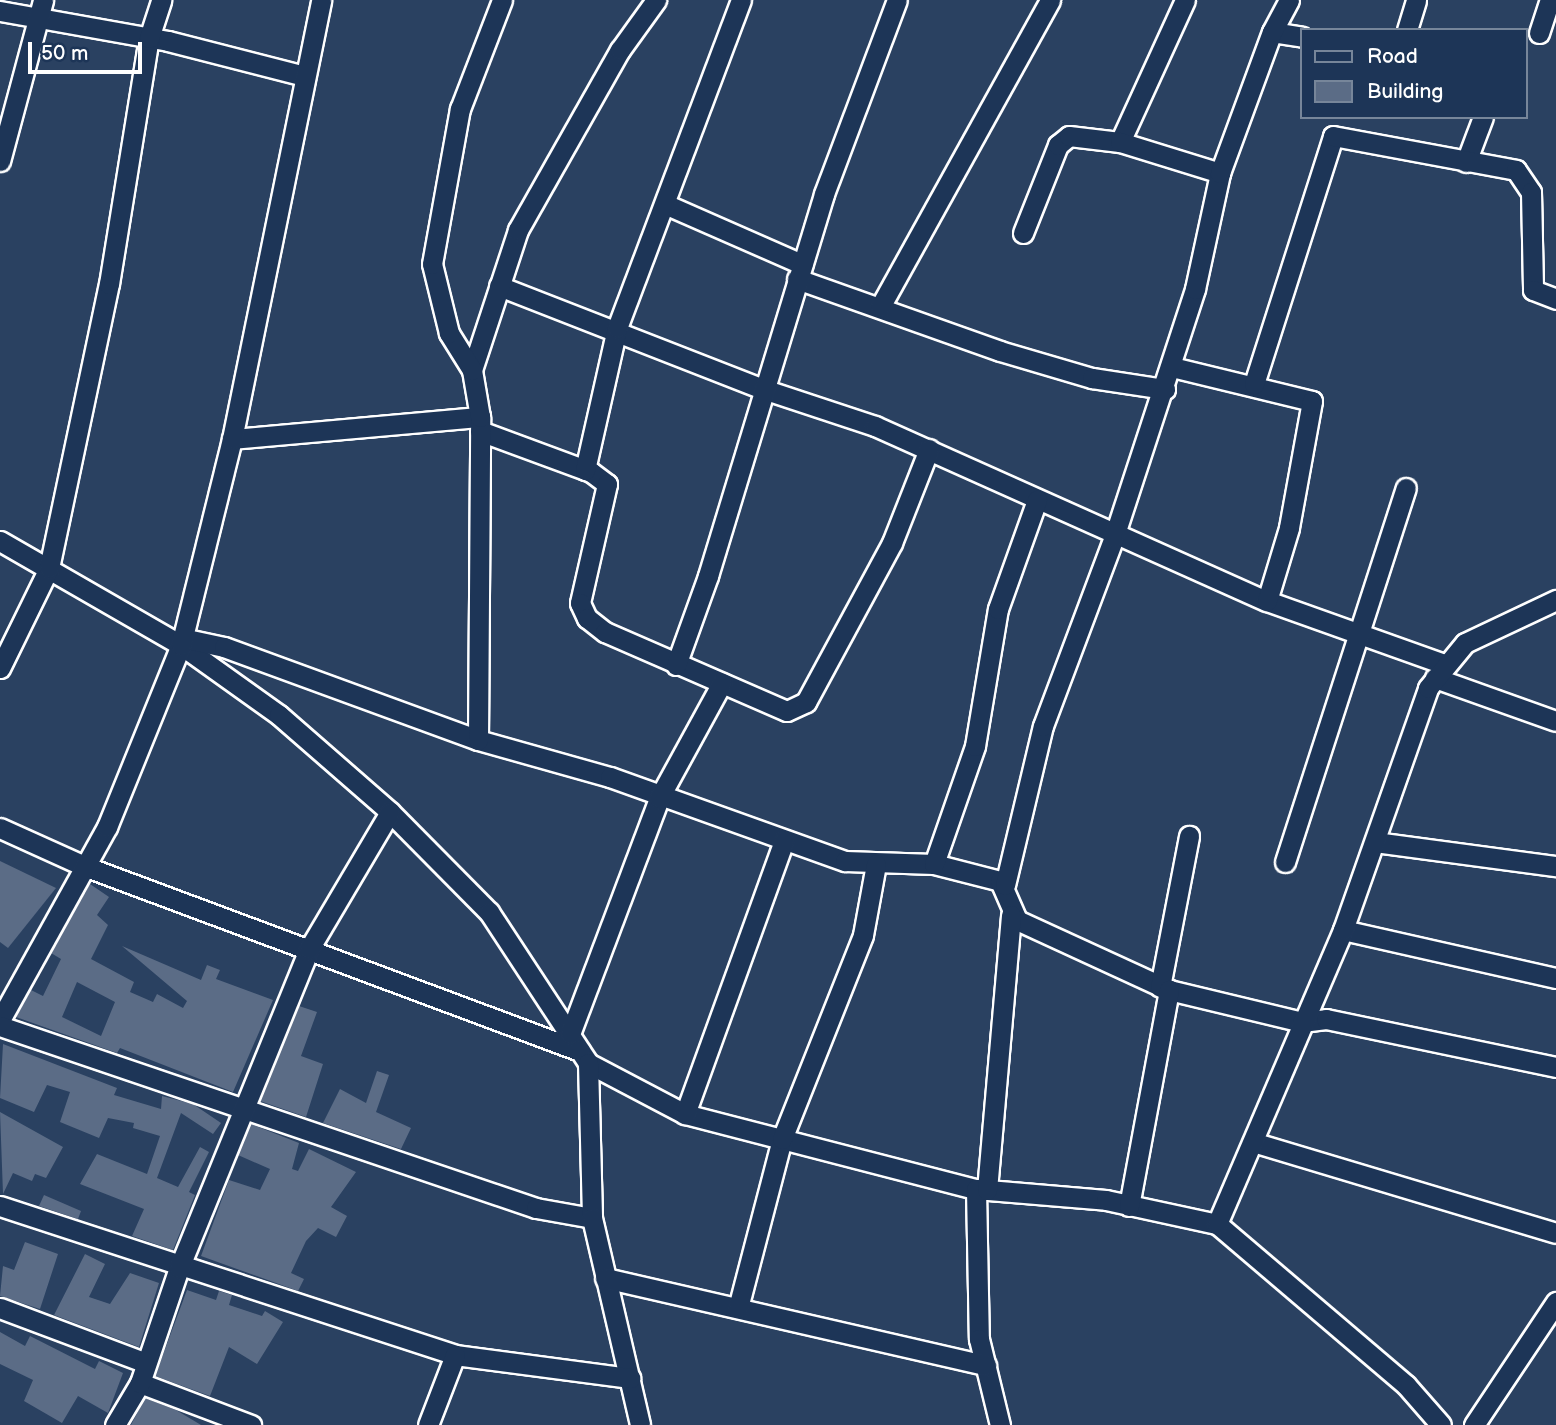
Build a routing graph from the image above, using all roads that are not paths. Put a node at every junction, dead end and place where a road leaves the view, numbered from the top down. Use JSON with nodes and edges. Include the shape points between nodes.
{"nodes":[{"id":1,"x":161,"y":0,"type":"edge"},
{"id":2,"x":321,"y":0,"type":"edge"},
{"id":3,"x":502,"y":0,"type":"edge"},
{"id":4,"x":656,"y":0,"type":"edge"},
{"id":5,"x":741,"y":0,"type":"edge"},
{"id":6,"x":897,"y":0,"type":"edge"},
{"id":7,"x":1050,"y":0,"type":"edge"},
{"id":8,"x":1185,"y":0,"type":"edge"},
{"id":9,"x":1289,"y":0,"type":"edge"},
{"id":10,"x":1416,"y":0,"type":"edge"},
{"id":11,"x":1550,"y":0,"type":"edge"},
{"id":12,"x":41,"y":10,"type":"edge"},
{"id":13,"x":0,"y":11,"type":"edge"},
{"id":14,"x":1408,"y":28,"type":"edge"},
{"id":15,"x":1272,"y":32,"type":"junction"},
{"id":16,"x":1540,"y":32,"type":"edge"},
{"id":17,"x":1300,"y":37,"type":"edge"},
{"id":18,"x":149,"y":38,"type":"junction"},
{"id":19,"x":304,"y":76,"type":"junction"},
{"id":20,"x":1482,"y":119,"type":"edge"},
{"id":21,"x":1120,"y":142,"type":"junction"},
{"id":22,"x":0,"y":161,"type":"edge"},
{"id":23,"x":1466,"y":162,"type":"junction"},
{"id":24,"x":1220,"y":173,"type":"junction"},
{"id":25,"x":665,"y":204,"type":"junction"},
{"id":26,"x":1023,"y":233,"type":"dead end"},
{"id":27,"x":800,"y":272,"type":"junction"},
{"id":28,"x":499,"y":286,"type":"junction"},
{"id":29,"x":1556,"y":299,"type":"edge"},
{"id":30,"x":880,"y":307,"type":"junction"},
{"id":31,"x":617,"y":328,"type":"junction"},
{"id":32,"x":1172,"y":367,"type":"junction"},
{"id":33,"x":472,"y":370,"type":"junction"},
{"id":34,"x":1254,"y":384,"type":"junction"},
{"id":35,"x":1165,"y":389,"type":"junction"},
{"id":36,"x":763,"y":390,"type":"junction"},
{"id":37,"x":480,"y":424,"type":"junction"},
{"id":38,"x":232,"y":439,"type":"junction"},
{"id":39,"x":929,"y":449,"type":"junction"},
{"id":40,"x":585,"y":470,"type":"junction"},
{"id":41,"x":1406,"y":488,"type":"dead end"},
{"id":42,"x":1037,"y":500,"type":"junction"},
{"id":43,"x":1114,"y":537,"type":"junction"},
{"id":44,"x":0,"y":541,"type":"edge"},
{"id":45,"x":49,"y":568,"type":"junction"},
{"id":46,"x":1556,"y":600,"type":"edge"},
{"id":47,"x":1267,"y":601,"type":"junction"},
{"id":48,"x":1361,"y":638,"type":"junction"},
{"id":49,"x":181,"y":641,"type":"junction"},
{"id":50,"x":676,"y":665,"type":"junction"},
{"id":51,"x":0,"y":668,"type":"edge"},
{"id":52,"x":1439,"y":671,"type":"junction"},
{"id":53,"x":722,"y":683,"type":"junction"},
{"id":54,"x":1556,"y":721,"type":"edge"},
{"id":55,"x":478,"y":740,"type":"junction"},
{"id":56,"x":659,"y":799,"type":"junction"},
{"id":57,"x":390,"y":813,"type":"junction"},
{"id":58,"x":0,"y":828,"type":"edge"},
{"id":59,"x":1189,"y":836,"type":"dead end"},
{"id":60,"x":784,"y":840,"type":"junction"},
{"id":61,"x":1375,"y":842,"type":"junction"},
{"id":62,"x":1284,"y":862,"type":"dead end"},
{"id":63,"x":876,"y":864,"type":"junction"},
{"id":64,"x":934,"y":864,"type":"junction"},
{"id":65,"x":84,"y":866,"type":"junction"},
{"id":66,"x":1556,"y":866,"type":"edge"},
{"id":67,"x":1005,"y":885,"type":"junction"},
{"id":68,"x":1012,"y":915,"type":"junction"},
{"id":69,"x":1343,"y":930,"type":"junction"},
{"id":70,"x":309,"y":949,"type":"junction"},
{"id":71,"x":1556,"y":978,"type":"edge"},
{"id":72,"x":1165,"y":988,"type":"junction"},
{"id":73,"x":0,"y":1020,"type":"edge"},
{"id":74,"x":1302,"y":1021,"type":"junction"},
{"id":75,"x":0,"y":1026,"type":"edge"},
{"id":76,"x":579,"y":1049,"type":"junction"},
{"id":77,"x":1556,"y":1067,"type":"edge"},
{"id":78,"x":247,"y":1111,"type":"junction"},
{"id":79,"x":685,"y":1114,"type":"junction"},
{"id":80,"x":782,"y":1139,"type":"junction"},
{"id":81,"x":1256,"y":1143,"type":"junction"},
{"id":82,"x":981,"y":1190,"type":"junction"},
{"id":83,"x":0,"y":1206,"type":"edge"},
{"id":84,"x":1129,"y":1206,"type":"junction"},
{"id":85,"x":592,"y":1218,"type":"junction"},
{"id":86,"x":1217,"y":1224,"type":"junction"},
{"id":87,"x":1556,"y":1233,"type":"edge"},
{"id":88,"x":179,"y":1268,"type":"junction"},
{"id":89,"x":605,"y":1278,"type":"junction"},
{"id":90,"x":1556,"y":1302,"type":"edge"},
{"id":91,"x":0,"y":1308,"type":"edge"},
{"id":92,"x":738,"y":1308,"type":"junction"},
{"id":93,"x":455,"y":1354,"type":"junction"},
{"id":94,"x":146,"y":1363,"type":"junction"},
{"id":95,"x":986,"y":1365,"type":"junction"},
{"id":96,"x":630,"y":1378,"type":"junction"},
{"id":97,"x":140,"y":1383,"type":"junction"},
{"id":98,"x":115,"y":1425,"type":"edge"},
{"id":99,"x":251,"y":1425,"type":"edge"},
{"id":100,"x":428,"y":1425,"type":"edge"},
{"id":101,"x":640,"y":1425,"type":"edge"},
{"id":102,"x":1000,"y":1425,"type":"edge"},
{"id":103,"x":1441,"y":1425,"type":"edge"},
{"id":104,"x":1474,"y":1425,"type":"edge"}],
"edges":[{"from":1,"to":18,"type":"street"},
{"from":2,"to":19,"type":"street"},
{"from":3,"to":33,"type":"street","via":[[460,110],[432,264],[449,333]]},
{"from":4,"to":28,"type":"street","via":[[620,50],[518,230]]},
{"from":5,"to":25,"type":"street"},
{"from":6,"to":27,"type":"street"},
{"from":7,"to":30,"type":"street"},
{"from":8,"to":21,"type":"street"},
{"from":9,"to":15,"type":"street"},
{"from":10,"to":14,"type":"street"},
{"from":11,"to":16,"type":"street"},
{"from":12,"to":13,"type":"street"},
{"from":12,"to":18,"type":"street"},
{"from":12,"to":22,"type":"street"},
{"from":15,"to":17,"type":"street"},
{"from":15,"to":24,"type":"street"},
{"from":18,"to":19,"type":"street"},
{"from":18,"to":45,"type":"street","via":[[109,284]]},
{"from":19,"to":38,"type":"street"},
{"from":20,"to":23,"type":"street"},
{"from":21,"to":24,"type":"street"},
{"from":21,"to":26,"type":"street","via":[[1081,135],[1058,145]]},
{"from":23,"to":29,"type":"street","via":[[1516,170],[1526,177],[1533,290]]},
{"from":23,"to":34,"type":"street","via":[[1333,136]]},
{"from":24,"to":32,"type":"street","via":[[1195,289]]},
{"from":25,"to":27,"type":"street"},
{"from":25,"to":31,"type":"street"},
{"from":27,"to":30,"type":"street"},
{"from":27,"to":36,"type":"street"},
{"from":28,"to":31,"type":"street"},
{"from":28,"to":33,"type":"street"},
{"from":30,"to":35,"type":"street","via":[[1079,374]]},
{"from":31,"to":36,"type":"street"},
{"from":31,"to":40,"type":"street"},
{"from":32,"to":34,"type":"street"},
{"from":32,"to":35,"type":"street"},
{"from":33,"to":37,"type":"street"},
{"from":34,"to":47,"type":"street","via":[[1306,395],[1314,410]]},
{"from":35,"to":43,"type":"street"},
{"from":36,"to":39,"type":"street"},
{"from":36,"to":50,"type":"street"},
{"from":37,"to":38,"type":"street"},
{"from":37,"to":40,"type":"street"},
{"from":37,"to":55,"type":"street"},
{"from":38,"to":49,"type":"street"},
{"from":39,"to":42,"type":"street"},
{"from":39,"to":53,"type":"street","via":[[892,543],[806,702],[787,711]]},
{"from":40,"to":50,"type":"street","via":[[607,484],[582,594],[587,618],[605,632]]},
{"from":41,"to":48,"type":"street"},
{"from":42,"to":43,"type":"street"},
{"from":42,"to":64,"type":"street","via":[[998,609],[975,746]]},
{"from":43,"to":47,"type":"street"},
{"from":43,"to":67,"type":"street","via":[[1043,726]]},
{"from":44,"to":45,"type":"street"},
{"from":45,"to":49,"type":"street"},
{"from":45,"to":51,"type":"street"},
{"from":46,"to":52,"type":"street","via":[[1465,643]]},
{"from":47,"to":48,"type":"street"},
{"from":48,"to":52,"type":"street"},
{"from":48,"to":62,"type":"street"},
{"from":49,"to":55,"type":"street","via":[[224,647]]},
{"from":49,"to":57,"type":"street","via":[[279,715]]},
{"from":49,"to":65,"type":"street","via":[[112,815]]},
{"from":50,"to":53,"type":"street"},
{"from":52,"to":54,"type":"street"},
{"from":52,"to":61,"type":"street"},
{"from":53,"to":56,"type":"street"},
{"from":55,"to":56,"type":"street","via":[[610,777]]},
{"from":56,"to":60,"type":"street"},
{"from":56,"to":76,"type":"street"},
{"from":57,"to":70,"type":"street"},
{"from":57,"to":76,"type":"street","via":[[489,912]]},
{"from":58,"to":65,"type":"street"},
{"from":59,"to":72,"type":"street"},
{"from":60,"to":63,"type":"street","via":[[845,861]]},
{"from":60,"to":79,"type":"street"},
{"from":61,"to":66,"type":"street"},
{"from":61,"to":69,"type":"street"},
{"from":63,"to":64,"type":"street"},
{"from":63,"to":80,"type":"street","via":[[863,934]]},
{"from":64,"to":67,"type":"street"},
{"from":65,"to":70,"type":"street"},
{"from":65,"to":73,"type":"street"},
{"from":67,"to":68,"type":"street"},
{"from":68,"to":72,"type":"street"},
{"from":68,"to":82,"type":"street"},
{"from":69,"to":71,"type":"street"},
{"from":69,"to":74,"type":"street"},
{"from":70,"to":76,"type":"street"},
{"from":70,"to":78,"type":"street"},
{"from":72,"to":74,"type":"street"},
{"from":72,"to":84,"type":"street"},
{"from":74,"to":77,"type":"street","via":[[1326,1019]]},
{"from":74,"to":81,"type":"street"},
{"from":75,"to":78,"type":"street"},
{"from":76,"to":79,"type":"street"},
{"from":76,"to":85,"type":"street"},
{"from":78,"to":85,"type":"street","via":[[536,1209]]},
{"from":78,"to":88,"type":"street"},
{"from":79,"to":80,"type":"street"},
{"from":80,"to":82,"type":"street"},
{"from":80,"to":92,"type":"street"},
{"from":81,"to":86,"type":"street"},
{"from":81,"to":87,"type":"street"},
{"from":82,"to":84,"type":"street"},
{"from":82,"to":95,"type":"street","via":[[979,1339]]},
{"from":83,"to":88,"type":"street"},
{"from":84,"to":86,"type":"street"},
{"from":85,"to":89,"type":"street"},
{"from":86,"to":103,"type":"street","via":[[1406,1385]]},
{"from":88,"to":93,"type":"street"},
{"from":88,"to":94,"type":"street"},
{"from":89,"to":92,"type":"street"},
{"from":89,"to":96,"type":"street"},
{"from":90,"to":104,"type":"street"},
{"from":91,"to":94,"type":"street"},
{"from":92,"to":95,"type":"street"},
{"from":93,"to":96,"type":"street"},
{"from":93,"to":100,"type":"street"},
{"from":94,"to":97,"type":"street"},
{"from":95,"to":102,"type":"street"},
{"from":96,"to":101,"type":"street"},
{"from":97,"to":98,"type":"street"},
{"from":97,"to":99,"type":"street"}]}
